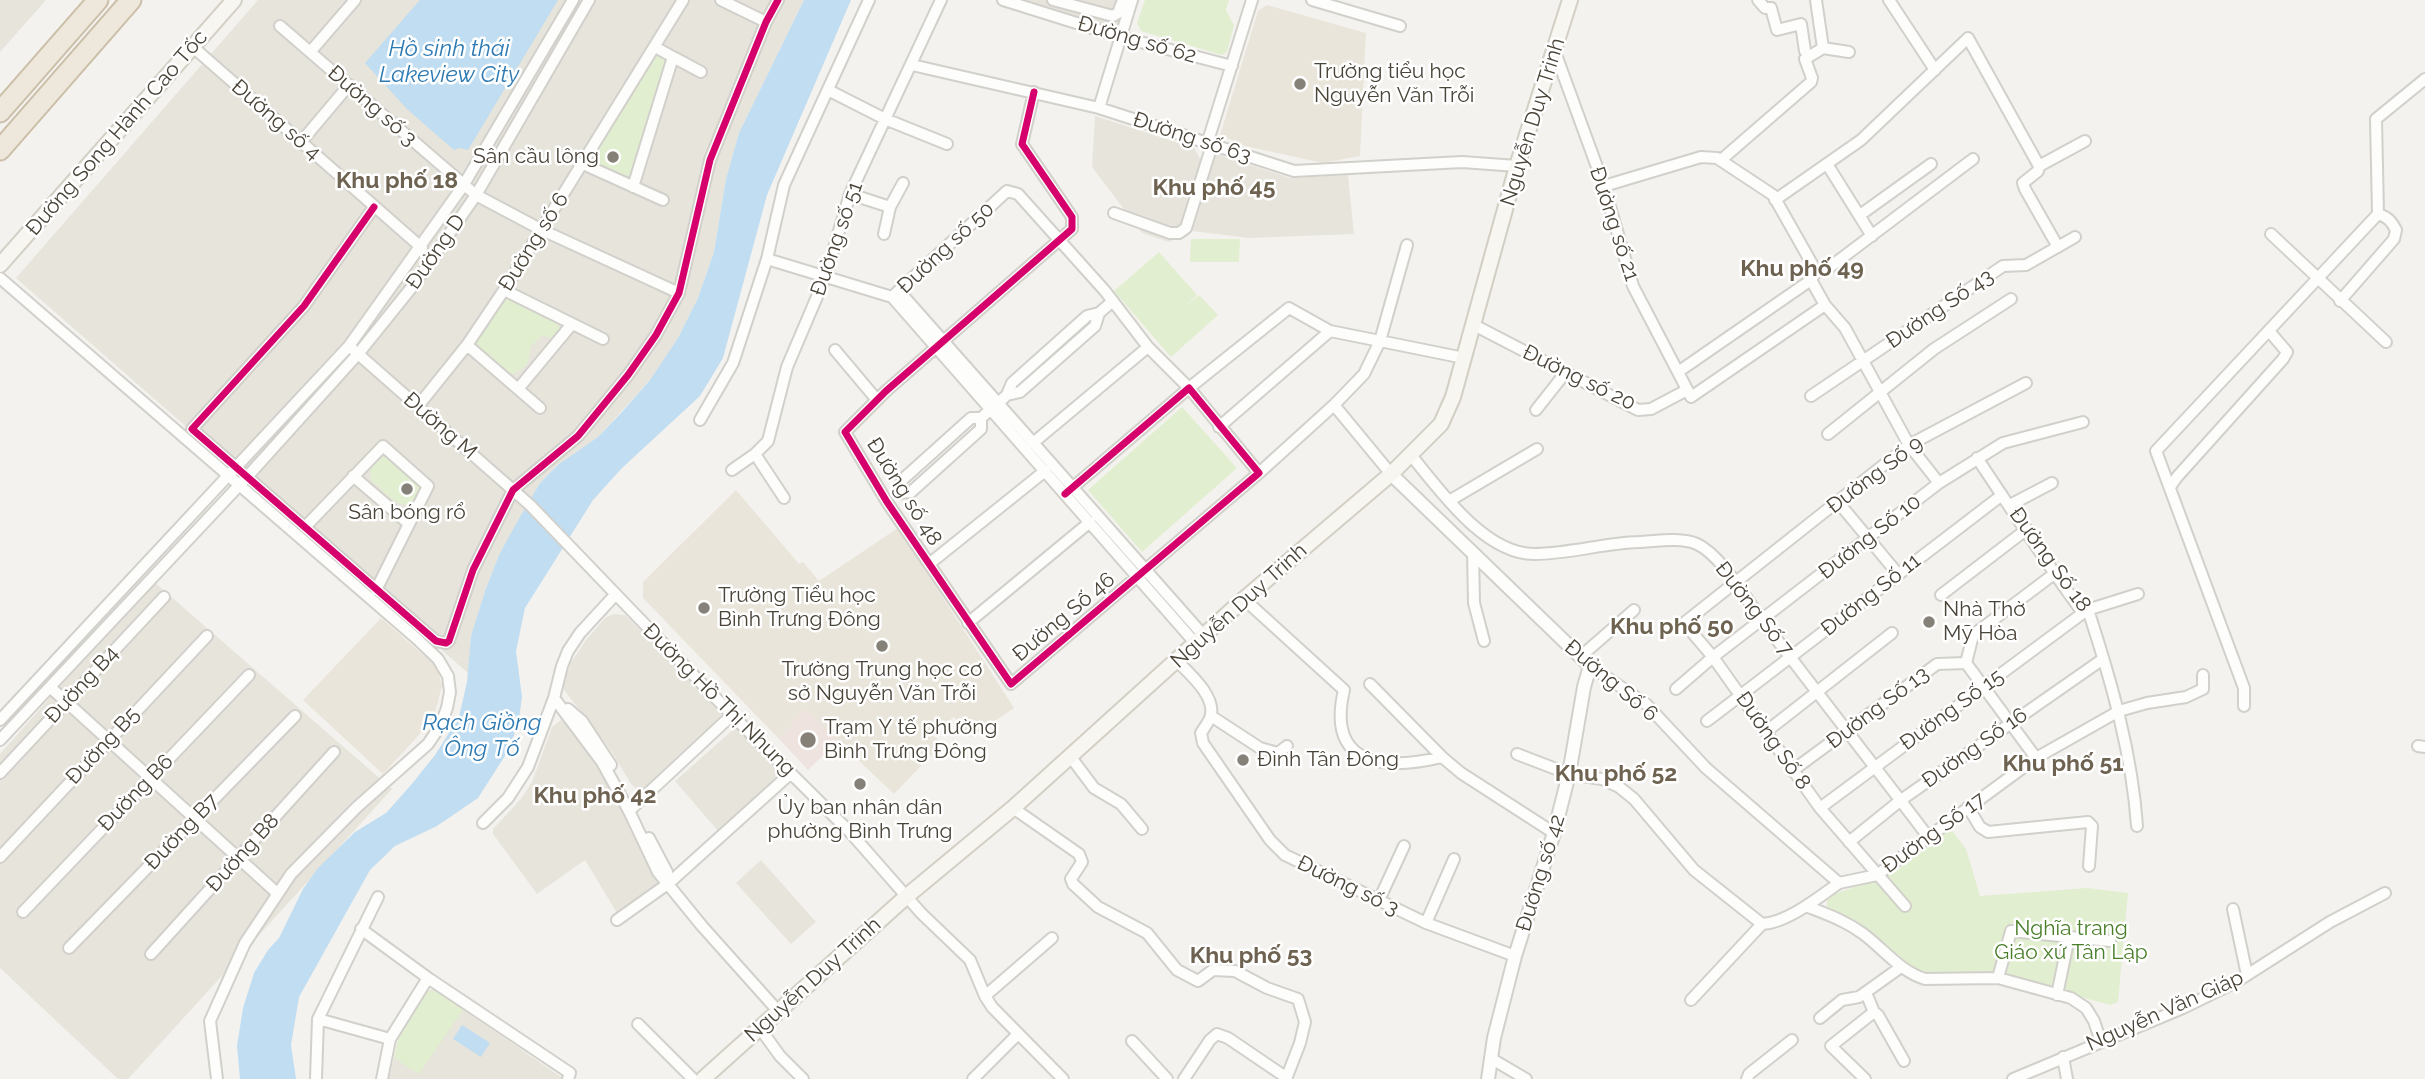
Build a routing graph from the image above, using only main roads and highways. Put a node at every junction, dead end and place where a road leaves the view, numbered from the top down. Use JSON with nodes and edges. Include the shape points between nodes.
{"nodes":[{"id":1,"x":96,"y":0,"type":"edge"},
{"id":2,"x":131,"y":0,"type":"edge"},
{"id":3,"x":234,"y":0,"type":"edge"},
{"id":4,"x":1570,"y":0,"type":"edge"},
{"id":5,"x":0,"y":111,"type":"edge"},
{"id":6,"x":0,"y":150,"type":"edge"},
{"id":7,"x":0,"y":265,"type":"edge"},
{"id":8,"x":703,"y":1079,"type":"edge"}],
"edges":[{"from":1,"to":5,"type":"highway"},
{"from":2,"to":6,"type":"highway"},
{"from":3,"to":7,"type":"main road","name":"Đường Song Hành Cao Tốc"},
{"from":4,"to":8,"type":"main road","name":"Nguyễn Duy Trinh","via":[[1517,166],[1453,397],[1441,424],[1391,474]]}]}
